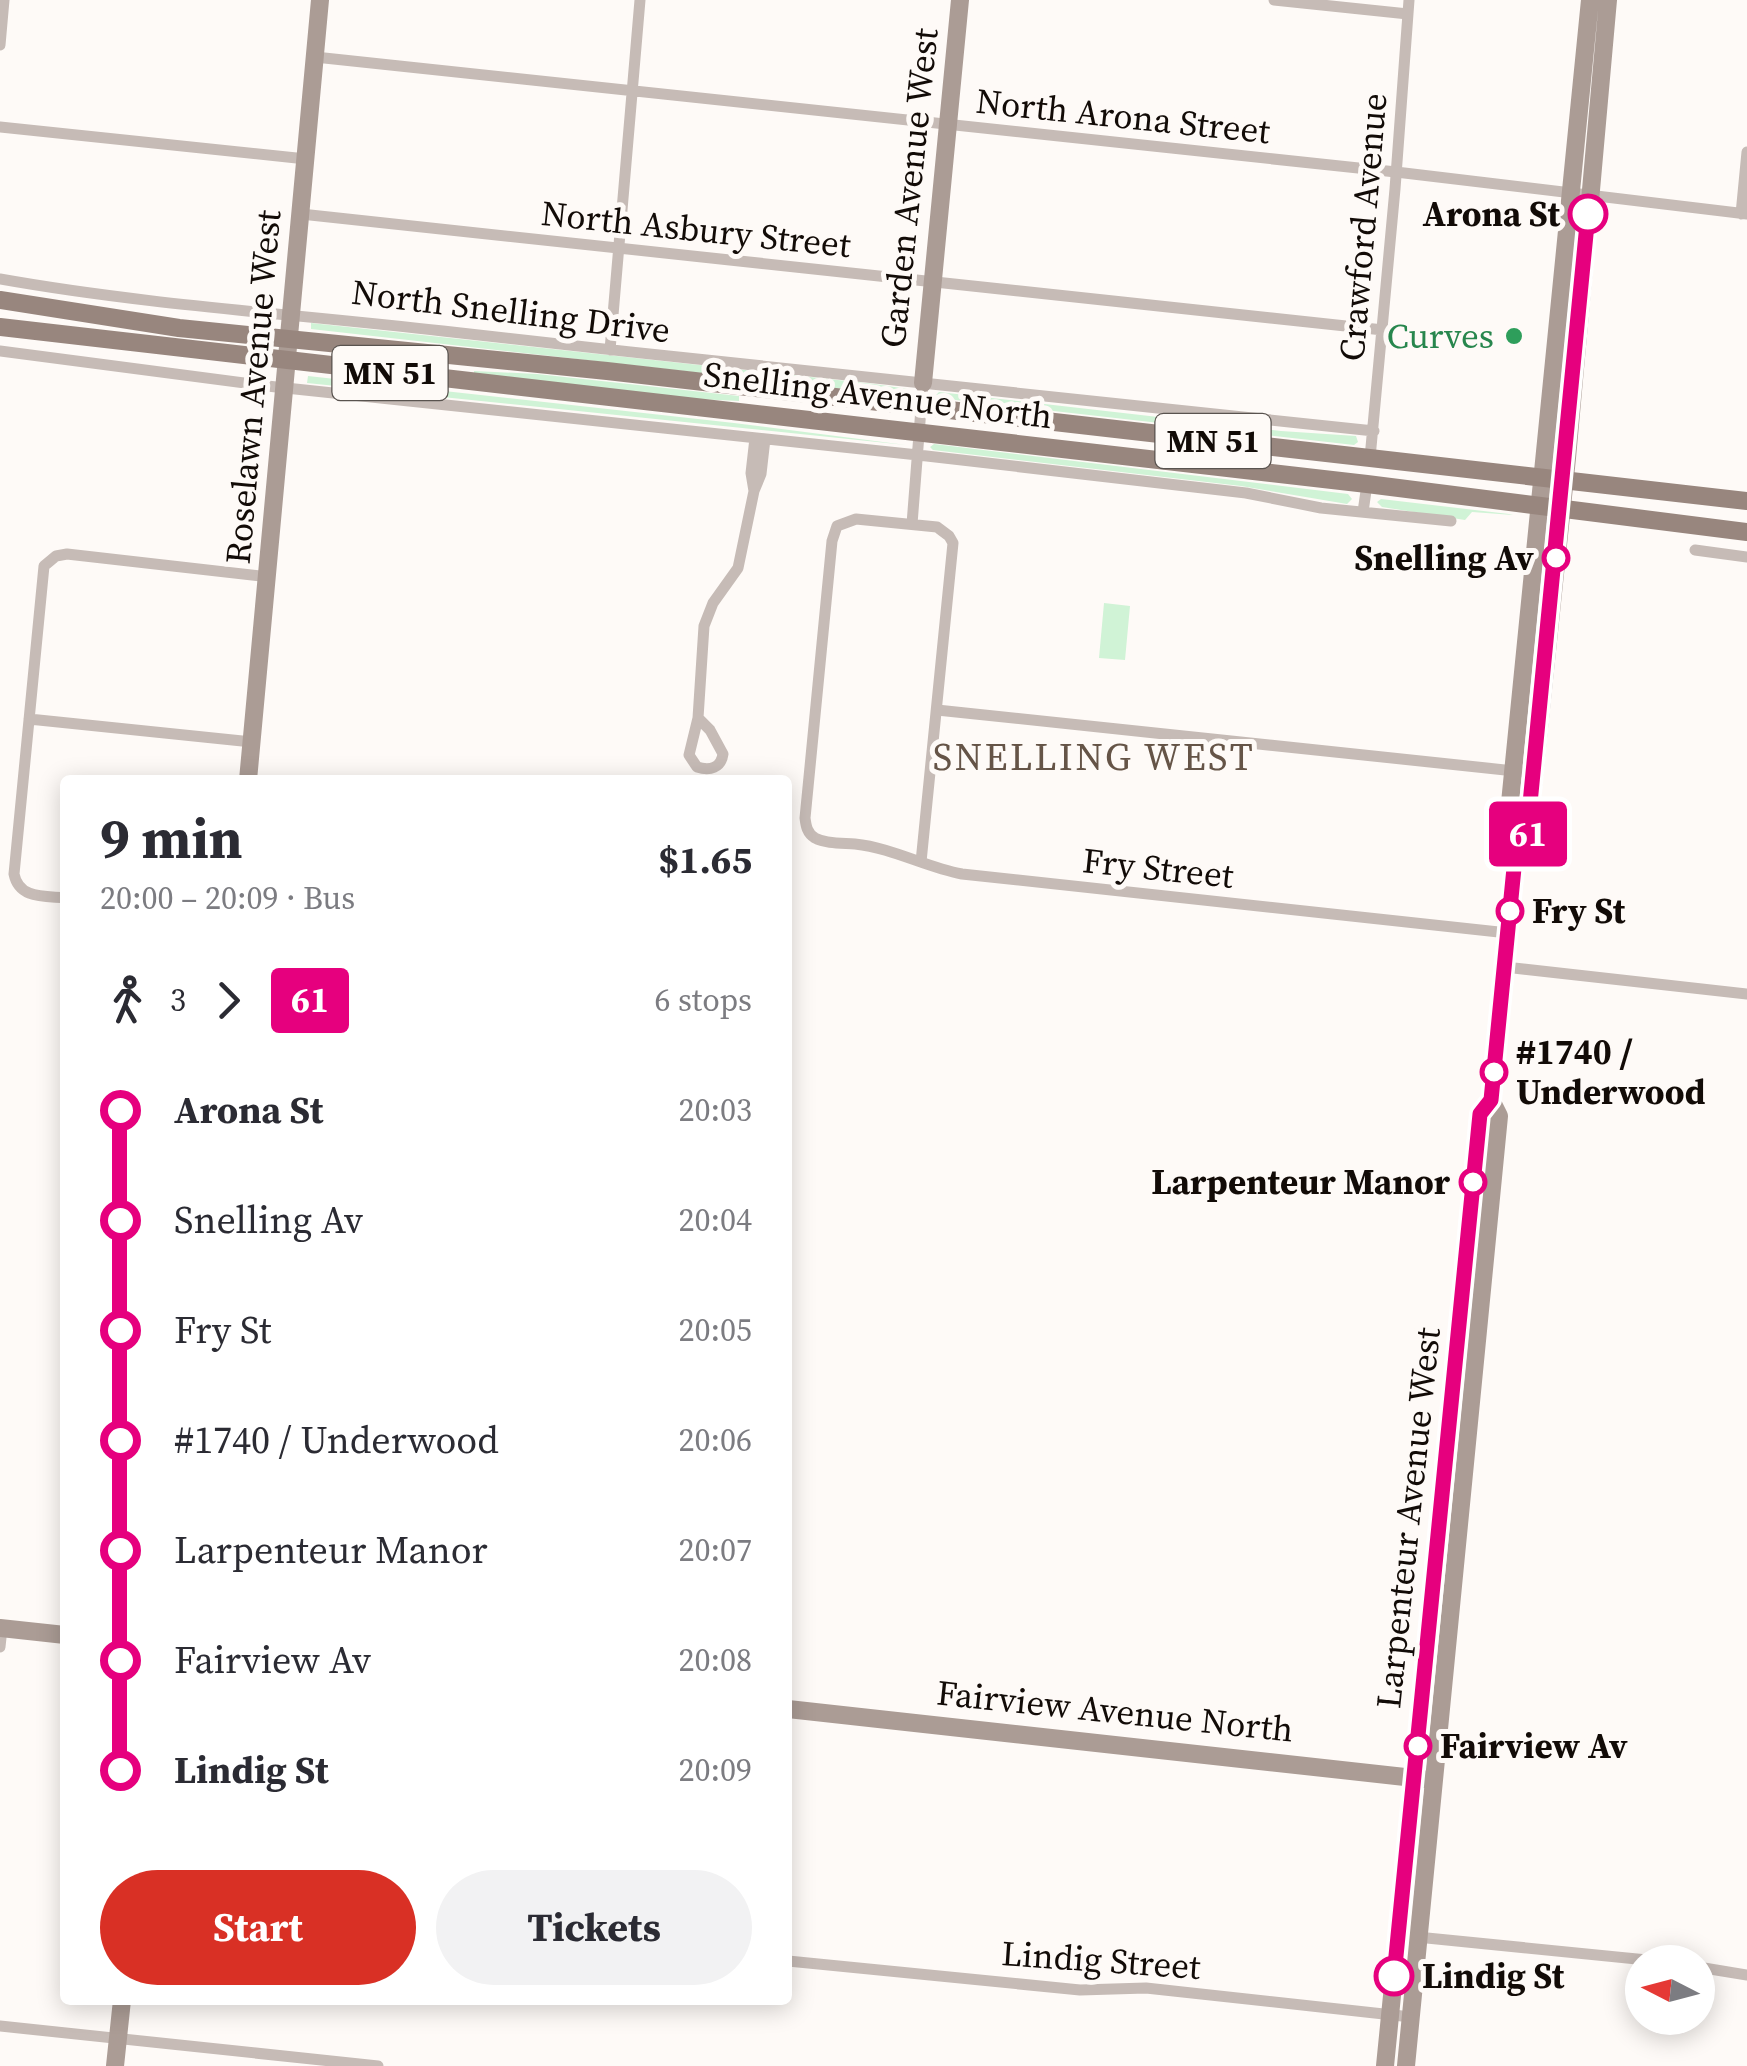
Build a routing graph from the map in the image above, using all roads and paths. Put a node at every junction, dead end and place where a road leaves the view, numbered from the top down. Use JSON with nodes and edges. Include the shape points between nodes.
{"nodes":[{"id":1,"x":4,"y":0,"type":"edge"},
{"id":2,"x":320,"y":0,"type":"edge"},
{"id":3,"x":640,"y":0,"type":"edge"},
{"id":4,"x":960,"y":0,"type":"edge"},
{"id":5,"x":1274,"y":0,"type":"edge"},
{"id":6,"x":1409,"y":0,"type":"edge"},
{"id":7,"x":1590,"y":0,"type":"edge"},
{"id":8,"x":1608,"y":0,"type":"edge"},
{"id":9,"x":1408,"y":14,"type":"junction"},
{"id":10,"x":0,"y":45,"type":"edge"},
{"id":11,"x":315,"y":57,"type":"junction"},
{"id":12,"x":632,"y":93,"type":"junction"},
{"id":13,"x":948,"y":126,"type":"junction"},
{"id":14,"x":0,"y":127,"type":"edge"},
{"id":15,"x":1747,"y":152,"type":"edge"},
{"id":16,"x":306,"y":160,"type":"junction"},
{"id":17,"x":1396,"y":172,"type":"junction"},
{"id":18,"x":1580,"y":194,"type":"junction"},
{"id":19,"x":301,"y":214,"type":"junction"},
{"id":20,"x":1744,"y":214,"type":"edge"},
{"id":21,"x":618,"y":248,"type":"junction"},
{"id":22,"x":0,"y":279,"type":"edge"},
{"id":23,"x":933,"y":281,"type":"junction"},
{"id":24,"x":0,"y":300,"type":"edge"},
{"id":25,"x":292,"y":313,"type":"junction"},
{"id":26,"x":0,"y":328,"type":"edge"},
{"id":27,"x":1383,"y":330,"type":"junction"},
{"id":28,"x":290,"y":339,"type":"junction"},
{"id":29,"x":610,"y":350,"type":"junction"},
{"id":30,"x":0,"y":351,"type":"edge"},
{"id":31,"x":288,"y":362,"type":"junction"},
{"id":32,"x":923,"y":383,"type":"junction"},
{"id":33,"x":286,"y":387,"type":"junction"},
{"id":34,"x":923,"y":409,"type":"junction"},
{"id":35,"x":1374,"y":430,"type":"junction"},
{"id":36,"x":921,"y":433,"type":"junction"},
{"id":37,"x":760,"y":438,"type":"junction"},
{"id":38,"x":918,"y":455,"type":"junction"},
{"id":39,"x":1370,"y":458,"type":"junction"},
{"id":40,"x":1545,"y":476,"type":"junction"},
{"id":41,"x":1324,"y":478,"type":"junction"},
{"id":42,"x":1564,"y":480,"type":"junction"},
{"id":43,"x":1367,"y":484,"type":"junction"},
{"id":44,"x":1747,"y":500,"type":"edge"},
{"id":45,"x":1542,"y":505,"type":"junction"},
{"id":46,"x":1561,"y":508,"type":"junction"},
{"id":47,"x":1364,"y":512,"type":"junction"},
{"id":48,"x":1451,"y":521,"type":"dead end"},
{"id":49,"x":912,"y":524,"type":"junction"},
{"id":50,"x":1747,"y":532,"type":"edge"},
{"id":51,"x":1694,"y":550,"type":"dead end"},
{"id":52,"x":1747,"y":556,"type":"edge"},
{"id":53,"x":268,"y":577,"type":"junction"},
{"id":54,"x":937,"y":710,"type":"junction"},
{"id":55,"x":698,"y":718,"type":"dead end"},
{"id":56,"x":28,"y":719,"type":"junction"},
{"id":57,"x":252,"y":742,"type":"junction"},
{"id":58,"x":1514,"y":771,"type":"junction"},
{"id":59,"x":1534,"y":774,"type":"junction"},
{"id":60,"x":249,"y":775,"type":"edge"},
{"id":61,"x":1515,"y":858,"type":"junction"},
{"id":62,"x":922,"y":862,"type":"junction"},
{"id":63,"x":60,"y":897,"type":"edge"},
{"id":64,"x":1508,"y":933,"type":"junction"},
{"id":65,"x":1505,"y":967,"type":"junction"},
{"id":66,"x":1747,"y":994,"type":"edge"},
{"id":67,"x":1491,"y":1100,"type":"junction"},
{"id":68,"x":1450,"y":1420,"type":"junction"},
{"id":69,"x":1471,"y":1422,"type":"junction"},
{"id":70,"x":1,"y":1635,"type":"edge"},
{"id":71,"x":60,"y":1635,"type":"edge"},
{"id":72,"x":792,"y":1709,"type":"edge"},
{"id":73,"x":1415,"y":1778,"type":"junction"},
{"id":74,"x":1435,"y":1780,"type":"junction"},
{"id":75,"x":1417,"y":1937,"type":"junction"},
{"id":76,"x":1625,"y":1958,"type":"edge"},
{"id":77,"x":792,"y":1961,"type":"edge"},
{"id":78,"x":1715,"y":1970,"type":"edge"},
{"id":79,"x":1747,"y":1975,"type":"edge"},
{"id":80,"x":121,"y":2005,"type":"edge"},
{"id":81,"x":1390,"y":2014,"type":"junction"},
{"id":82,"x":1411,"y":2017,"type":"junction"},
{"id":83,"x":0,"y":2026,"type":"edge"},
{"id":84,"x":118,"y":2038,"type":"junction"},
{"id":85,"x":116,"y":2066,"type":"edge"},
{"id":86,"x":378,"y":2066,"type":"edge"},
{"id":87,"x":1385,"y":2066,"type":"edge"},
{"id":88,"x":1406,"y":2066,"type":"edge"}],
"edges":[{"from":1,"to":10,"type":"street"},
{"from":2,"to":11,"type":"main road","name":"Roselawn Avenue West"},
{"from":3,"to":12,"type":"street"},
{"from":4,"to":13,"type":"main road","name":"Garden Avenue West"},
{"from":5,"to":9,"type":"street"},
{"from":6,"to":9,"type":"street","name":"Crawford Avenue"},
{"from":7,"to":18,"type":"main road","name":"Larpenteur Avenue West"},
{"from":8,"to":18,"type":"main road","name":"Larpenteur Avenue West"},
{"from":9,"to":17,"type":"street","name":"Crawford Avenue"},
{"from":11,"to":12,"type":"street","name":"North Arona Street"},
{"from":11,"to":16,"type":"main road","name":"Roselawn Avenue West"},
{"from":12,"to":13,"type":"street","name":"North Arona Street"},
{"from":12,"to":21,"type":"street"},
{"from":13,"to":17,"type":"street","name":"North Arona Street"},
{"from":13,"to":23,"type":"main road","name":"Garden Avenue West"},
{"from":14,"to":16,"type":"street"},
{"from":15,"to":20,"type":"street"},
{"from":16,"to":19,"type":"main road","name":"Roselawn Avenue West"},
{"from":17,"to":18,"type":"street","name":"North Arona Street"},
{"from":17,"to":27,"type":"street","name":"Crawford Avenue"},
{"from":18,"to":20,"type":"street","name":"North Arona Street"},
{"from":18,"to":40,"type":"main road","name":"Larpenteur Avenue West"},
{"from":18,"to":42,"type":"main road","name":"Larpenteur Avenue West"},
{"from":19,"to":21,"type":"street","name":"North Asbury Street"},
{"from":19,"to":25,"type":"main road","name":"Roselawn Avenue West"},
{"from":21,"to":23,"type":"street","name":"North Asbury Street"},
{"from":21,"to":29,"type":"street"},
{"from":22,"to":25,"type":"street","name":"North Snelling Drive"},
{"from":23,"to":27,"type":"street","name":"North Asbury Street"},
{"from":23,"to":32,"type":"main road","name":"Garden Avenue West"},
{"from":24,"to":28,"type":"main road","name":"Snelling Avenue North","number":"MN 51"},
{"from":25,"to":28,"type":"main road","name":"Roselawn Avenue West"},
{"from":25,"to":29,"type":"street","name":"North Snelling Drive"},
{"from":26,"to":31,"type":"main road","name":"Snelling Avenue North","number":"MN 51"},
{"from":27,"to":35,"type":"street","name":"Crawford Avenue"},
{"from":28,"to":31,"type":"main road","name":"Roselawn Avenue West"},
{"from":28,"to":34,"type":"main road","name":"Snelling Avenue North","number":"MN 51"},
{"from":29,"to":32,"type":"street","name":"North Snelling Drive"},
{"from":30,"to":33,"type":"street"},
{"from":31,"to":33,"type":"main road","name":"Roselawn Avenue West"},
{"from":31,"to":36,"type":"main road","name":"Snelling Avenue North","number":"MN 51"},
{"from":32,"to":34,"type":"street"},
{"from":32,"to":35,"type":"street","name":"North Snelling Drive"},
{"from":33,"to":37,"type":"street"},
{"from":33,"to":53,"type":"main road","name":"Roselawn Avenue West"},
{"from":34,"to":36,"type":"street"},
{"from":34,"to":39,"type":"main road","name":"Snelling Avenue North","number":"MN 51"},
{"from":35,"to":39,"type":"street","name":"Crawford Avenue"},
{"from":36,"to":38,"type":"street"},
{"from":36,"to":41,"type":"main road","name":"Snelling Avenue North","number":"MN 51"},
{"from":37,"to":38,"type":"street"},
{"from":37,"to":55,"type":"street","via":[[738,568],[704,626]]},
{"from":38,"to":47,"type":"street"},
{"from":38,"to":49,"type":"street"},
{"from":39,"to":40,"type":"main road","name":"Snelling Avenue North","number":"MN 51"},
{"from":39,"to":41,"type":"main road","via":[[1363,471]]},
{"from":40,"to":42,"type":"main road","name":"Snelling Avenue North","number":"MN 51"},
{"from":40,"to":45,"type":"main road","name":"Larpenteur Avenue West"},
{"from":41,"to":43,"type":"main road","name":"Snelling Avenue North","number":"MN 51"},
{"from":42,"to":44,"type":"main road","name":"Snelling Avenue North","number":"MN 51"},
{"from":42,"to":46,"type":"main road","name":"Larpenteur Avenue West"},
{"from":43,"to":45,"type":"main road","name":"Snelling Avenue North","number":"MN 51"},
{"from":43,"to":47,"type":"street"},
{"from":45,"to":46,"type":"main road","name":"Snelling Avenue North","number":"MN 51"},
{"from":45,"to":58,"type":"main road","name":"Larpenteur Avenue West"},
{"from":46,"to":50,"type":"main road","name":"Snelling Avenue North","number":"MN 51"},
{"from":46,"to":59,"type":"main road","name":"Larpenteur Avenue West"},
{"from":47,"to":48,"type":"street"},
{"from":49,"to":54,"type":"street","via":[[936,527],[953,542]]},
{"from":49,"to":62,"type":"street","name":"Fry Street","via":[[850,519],[833,533],[804,818],[818,839],[882,848]]},
{"from":51,"to":52,"type":"street"},
{"from":53,"to":56,"type":"street","via":[[56,556],[42,573]]},
{"from":53,"to":57,"type":"main road","name":"Roselawn Avenue West"},
{"from":54,"to":58,"type":"street"},
{"from":54,"to":62,"type":"street"},
{"from":56,"to":57,"type":"street"},
{"from":56,"to":63,"type":"street","via":[[15,882],[25,893]]},
{"from":57,"to":60,"type":"main road","name":"Roselawn Avenue West"},
{"from":58,"to":59,"type":"street"},
{"from":58,"to":61,"type":"main road","name":"Larpenteur Avenue West","via":[[1506,843]]},
{"from":59,"to":61,"type":"main road","name":"Larpenteur Avenue West","via":[[1526,844]]},
{"from":61,"to":64,"type":"main road","name":"Larpenteur Avenue West"},
{"from":62,"to":64,"type":"street","name":"Fry Street","via":[[990,878]]},
{"from":64,"to":65,"type":"main road","name":"Larpenteur Avenue West"},
{"from":65,"to":66,"type":"street"},
{"from":65,"to":67,"type":"main road","name":"Larpenteur Avenue West"},
{"from":67,"to":68,"type":"main road","name":"Larpenteur Avenue West","via":[[1480,1114]]},
{"from":67,"to":69,"type":"main road","name":"Larpenteur Avenue West","via":[[1500,1116]]},
{"from":68,"to":69,"type":"main road"},
{"from":68,"to":73,"type":"main road","name":"Larpenteur Avenue West"},
{"from":69,"to":74,"type":"main road","name":"Larpenteur Avenue West"},
{"from":70,"to":71,"type":"main road"},
{"from":72,"to":73,"type":"main road","name":"Fairview Avenue North"},
{"from":73,"to":74,"type":"main road","name":"Fairview Avenue North"},
{"from":73,"to":81,"type":"main road","name":"Larpenteur Avenue West"},
{"from":74,"to":75,"type":"main road","name":"Larpenteur Avenue West"},
{"from":75,"to":76,"type":"street"},
{"from":75,"to":82,"type":"main road","name":"Larpenteur Avenue West"},
{"from":77,"to":81,"type":"street","name":"Lindig Street"},
{"from":78,"to":79,"type":"street"},
{"from":80,"to":84,"type":"main road"},
{"from":81,"to":82,"type":"street","name":"Lindig Street"},
{"from":81,"to":87,"type":"main road","name":"Larpenteur Avenue West"},
{"from":82,"to":88,"type":"main road","name":"Larpenteur Avenue West"},
{"from":83,"to":84,"type":"street"},
{"from":84,"to":85,"type":"main road"},
{"from":84,"to":86,"type":"street"}]}
